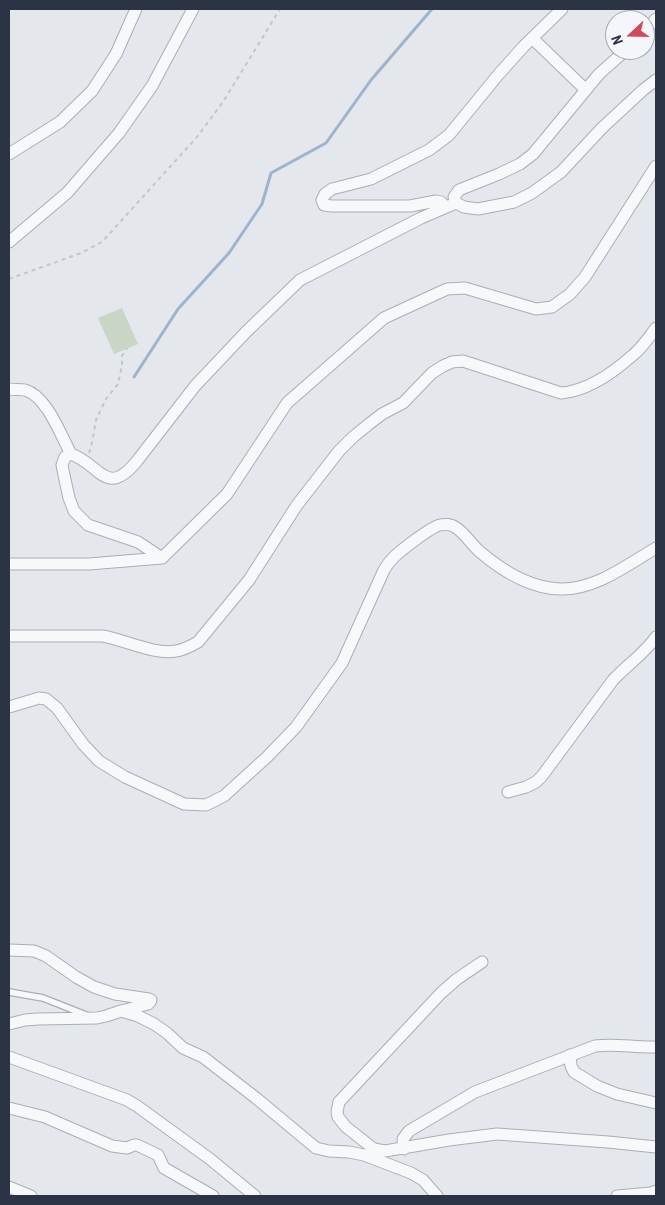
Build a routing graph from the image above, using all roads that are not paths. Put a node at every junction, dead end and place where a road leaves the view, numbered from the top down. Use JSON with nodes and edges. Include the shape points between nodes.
{"nodes":[{"id":1,"x":136,"y":9,"type":"edge"},
{"id":2,"x":192,"y":9,"type":"edge"},
{"id":3,"x":562,"y":9,"type":"edge"},
{"id":4,"x":532,"y":38,"type":"junction"},
{"id":5,"x":615,"y":60,"type":"edge"},
{"id":6,"x":656,"y":80,"type":"edge"},
{"id":7,"x":586,"y":90,"type":"junction"},
{"id":8,"x":9,"y":154,"type":"edge"},
{"id":9,"x":656,"y":166,"type":"edge"},
{"id":10,"x":451,"y":205,"type":"junction"},
{"id":11,"x":9,"y":242,"type":"edge"},
{"id":12,"x":656,"y":328,"type":"edge"},
{"id":13,"x":9,"y":389,"type":"edge"},
{"id":14,"x":71,"y":454,"type":"junction"},
{"id":15,"x":656,"y":548,"type":"edge"},
{"id":16,"x":162,"y":558,"type":"junction"},
{"id":17,"x":9,"y":564,"type":"edge"},
{"id":18,"x":9,"y":636,"type":"edge"},
{"id":19,"x":656,"y":637,"type":"edge"},
{"id":20,"x":9,"y":707,"type":"edge"},
{"id":21,"x":508,"y":792,"type":"dead end"},
{"id":22,"x":9,"y":950,"type":"edge"},
{"id":23,"x":482,"y":962,"type":"dead end"},
{"id":24,"x":9,"y":992,"type":"edge"},
{"id":25,"x":121,"y":1011,"type":"junction"},
{"id":26,"x":89,"y":1018,"type":"junction"},
{"id":27,"x":9,"y":1024,"type":"edge"},
{"id":28,"x":656,"y":1047,"type":"edge"},
{"id":29,"x":570,"y":1054,"type":"junction"},
{"id":30,"x":9,"y":1057,"type":"edge"},
{"id":31,"x":656,"y":1103,"type":"edge"},
{"id":32,"x":9,"y":1108,"type":"edge"},
{"id":33,"x":656,"y":1147,"type":"edge"},
{"id":34,"x":404,"y":1148,"type":"junction"},
{"id":35,"x":9,"y":1187,"type":"edge"},
{"id":36,"x":651,"y":1193,"type":"edge"},
{"id":37,"x":31,"y":1196,"type":"edge"},
{"id":38,"x":213,"y":1196,"type":"edge"},
{"id":39,"x":255,"y":1196,"type":"edge"},
{"id":40,"x":437,"y":1196,"type":"edge"},
{"id":41,"x":617,"y":1196,"type":"edge"}],
"edges":[{"from":1,"to":8,"type":"street","via":[[116,54],[92,91],[60,122]]},
{"from":2,"to":11,"type":"street","via":[[152,86],[119,133],[67,193]]},
{"from":3,"to":4,"type":"street"},
{"from":4,"to":7,"type":"street"},
{"from":4,"to":10,"type":"street","via":[[449,135],[429,150],[371,179],[332,189],[322,200],[332,206],[410,206],[436,200]]},
{"from":5,"to":7,"type":"street"},
{"from":6,"to":10,"type":"street","via":[[602,128],[562,172],[532,193],[514,202],[478,209]]},
{"from":7,"to":10,"type":"street","via":[[533,154],[520,164],[459,190]]},
{"from":9,"to":16,"type":"street","via":[[585,277],[552,307],[536,309],[464,288],[447,289],[384,318],[287,403],[227,494]]},
{"from":10,"to":14,"type":"street","via":[[300,280],[195,386],[129,471],[120,478],[110,479]]},
{"from":12,"to":18,"type":"street","via":[[635,354],[598,380],[572,392],[561,392],[463,361],[452,362],[432,372],[403,402],[353,436],[339,451],[297,505],[249,580],[198,642],[191,646],[168,652],[103,636]]},
{"from":13,"to":14,"type":"street","via":[[26,390],[37,397],[48,410]]},
{"from":14,"to":16,"type":"street","via":[[65,457],[62,465],[74,511],[88,525],[138,542]]},
{"from":15,"to":20,"type":"street","via":[[591,584],[558,589],[517,578],[478,550],[455,526],[438,525],[390,561],[342,663],[296,727],[224,796],[206,805],[184,804],[125,777],[99,761],[57,708],[46,699]]},
{"from":16,"to":17,"type":"street","via":[[89,564]]},
{"from":19,"to":21,"type":"street","via":[[613,680],[536,782]]},
{"from":22,"to":25,"type":"street","via":[[34,951],[94,987],[150,1000],[148,1004]]},
{"from":23,"to":34,"type":"street","via":[[441,993],[339,1102],[337,1112],[340,1121],[365,1143],[385,1151]]},
{"from":24,"to":26,"type":"lane","via":[[43,998]]},
{"from":25,"to":26,"type":"street"},
{"from":25,"to":40,"type":"street","via":[[154,1024],[183,1048],[203,1057],[316,1148],[364,1155],[411,1173],[429,1185]]},
{"from":26,"to":27,"type":"street","via":[[38,1019]]},
{"from":28,"to":29,"type":"street","via":[[604,1044]]},
{"from":29,"to":31,"type":"street","via":[[574,1072],[597,1086]]},
{"from":29,"to":34,"type":"street","via":[[475,1092],[409,1131],[403,1139]]},
{"from":30,"to":39,"type":"street","via":[[127,1100],[210,1159]]},
{"from":32,"to":38,"type":"street","via":[[45,1117],[112,1146],[127,1148],[134,1145],[158,1155],[164,1168]]},
{"from":33,"to":34,"type":"street","via":[[496,1134]]},
{"from":35,"to":37,"type":"street"},
{"from":36,"to":41,"type":"street"}]}
